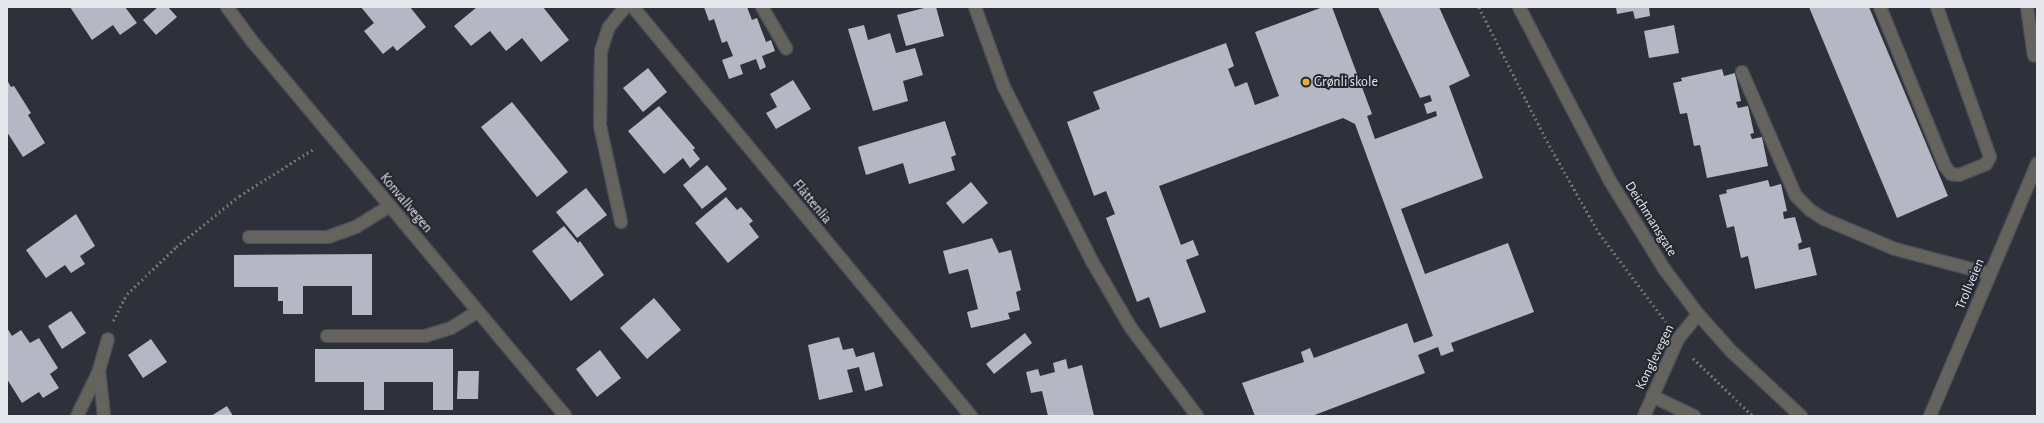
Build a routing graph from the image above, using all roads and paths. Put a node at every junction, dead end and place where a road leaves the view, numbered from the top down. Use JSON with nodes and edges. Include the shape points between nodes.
{"nodes":[{"id":1,"x":227,"y":7,"type":"edge"},
{"id":2,"x":625,"y":7,"type":"edge"},
{"id":3,"x":633,"y":7,"type":"edge"},
{"id":4,"x":762,"y":7,"type":"edge"},
{"id":5,"x":975,"y":7,"type":"edge"},
{"id":6,"x":1479,"y":7,"type":"edge"},
{"id":7,"x":1519,"y":7,"type":"edge"},
{"id":8,"x":1880,"y":7,"type":"edge"},
{"id":9,"x":1937,"y":7,"type":"edge"},
{"id":10,"x":2027,"y":7,"type":"edge"},
{"id":11,"x":786,"y":48,"type":"dead end"},
{"id":12,"x":2034,"y":56,"type":"dead end"},
{"id":13,"x":1742,"y":72,"type":"dead end"},
{"id":14,"x":332,"y":137,"type":"junction"},
{"id":15,"x":2037,"y":164,"type":"edge"},
{"id":16,"x":389,"y":206,"type":"junction"},
{"id":17,"x":621,"y":222,"type":"dead end"},
{"id":18,"x":249,"y":237,"type":"dead end"},
{"id":19,"x":1990,"y":274,"type":"junction"},
{"id":20,"x":477,"y":312,"type":"junction"},
{"id":21,"x":1698,"y":314,"type":"junction"},
{"id":22,"x":327,"y":336,"type":"dead end"},
{"id":23,"x":108,"y":339,"type":"joint"},
{"id":24,"x":1678,"y":339,"type":"junction"},
{"id":25,"x":99,"y":370,"type":"junction"},
{"id":26,"x":1652,"y":396,"type":"junction"},
{"id":27,"x":561,"y":415,"type":"edge"},
{"id":28,"x":77,"y":416,"type":"edge"},
{"id":29,"x":104,"y":416,"type":"edge"},
{"id":30,"x":970,"y":416,"type":"edge"},
{"id":31,"x":1197,"y":416,"type":"edge"},
{"id":32,"x":1644,"y":416,"type":"edge"},
{"id":33,"x":1694,"y":416,"type":"edge"},
{"id":34,"x":1753,"y":416,"type":"edge"},
{"id":35,"x":1801,"y":416,"type":"edge"},
{"id":36,"x":1930,"y":416,"type":"edge"}],
"edges":[{"from":1,"to":14,"type":"street","name":"Konvallvegen"},
{"from":2,"to":17,"type":"street","via":[[609,27],[601,51],[600,126]]},
{"from":3,"to":30,"type":"street","name":"Flåttenlia"},
{"from":4,"to":11,"type":"street"},
{"from":5,"to":31,"type":"street","via":[[1004,87],[1093,263],[1131,328]]},
{"from":6,"to":24,"type":"path","via":[[1547,141],[1599,233]]},
{"from":7,"to":21,"type":"street","name":"Deichmansgate","via":[[1573,115],[1634,224]]},
{"from":8,"to":9,"type":"street","via":[[1945,166],[1951,174],[1959,175],[1986,164],[1990,157]]},
{"from":10,"to":12,"type":"street"},
{"from":13,"to":19,"type":"street","via":[[1796,196],[1810,210],[1824,220],[1895,249]]},
{"from":14,"to":16,"type":"street","name":"Konvallvegen"},
{"from":14,"to":23,"type":"path","via":[[239,196],[176,246],[127,294],[115,313]]},
{"from":15,"to":19,"type":"street","name":"Trollveien"},
{"from":16,"to":18,"type":"street","via":[[356,227],[328,236]]},
{"from":16,"to":20,"type":"street","name":"Konvallvegen"},
{"from":19,"to":36,"type":"street","name":"Trollveien"},
{"from":20,"to":22,"type":"street","via":[[451,328],[425,336]]},
{"from":20,"to":27,"type":"street","name":"Konvallvegen"},
{"from":21,"to":24,"type":"street","name":"Konglevegen"},
{"from":21,"to":35,"type":"street","name":"Deichmansgate","via":[[1731,351]]},
{"from":23,"to":25,"type":"street"},
{"from":24,"to":26,"type":"street","name":"Konglevegen"},
{"from":24,"to":34,"type":"path","via":[[1693,359]]},
{"from":25,"to":28,"type":"street"},
{"from":25,"to":29,"type":"street"},
{"from":26,"to":32,"type":"street","name":"Konglevegen"},
{"from":26,"to":33,"type":"street"}]}
